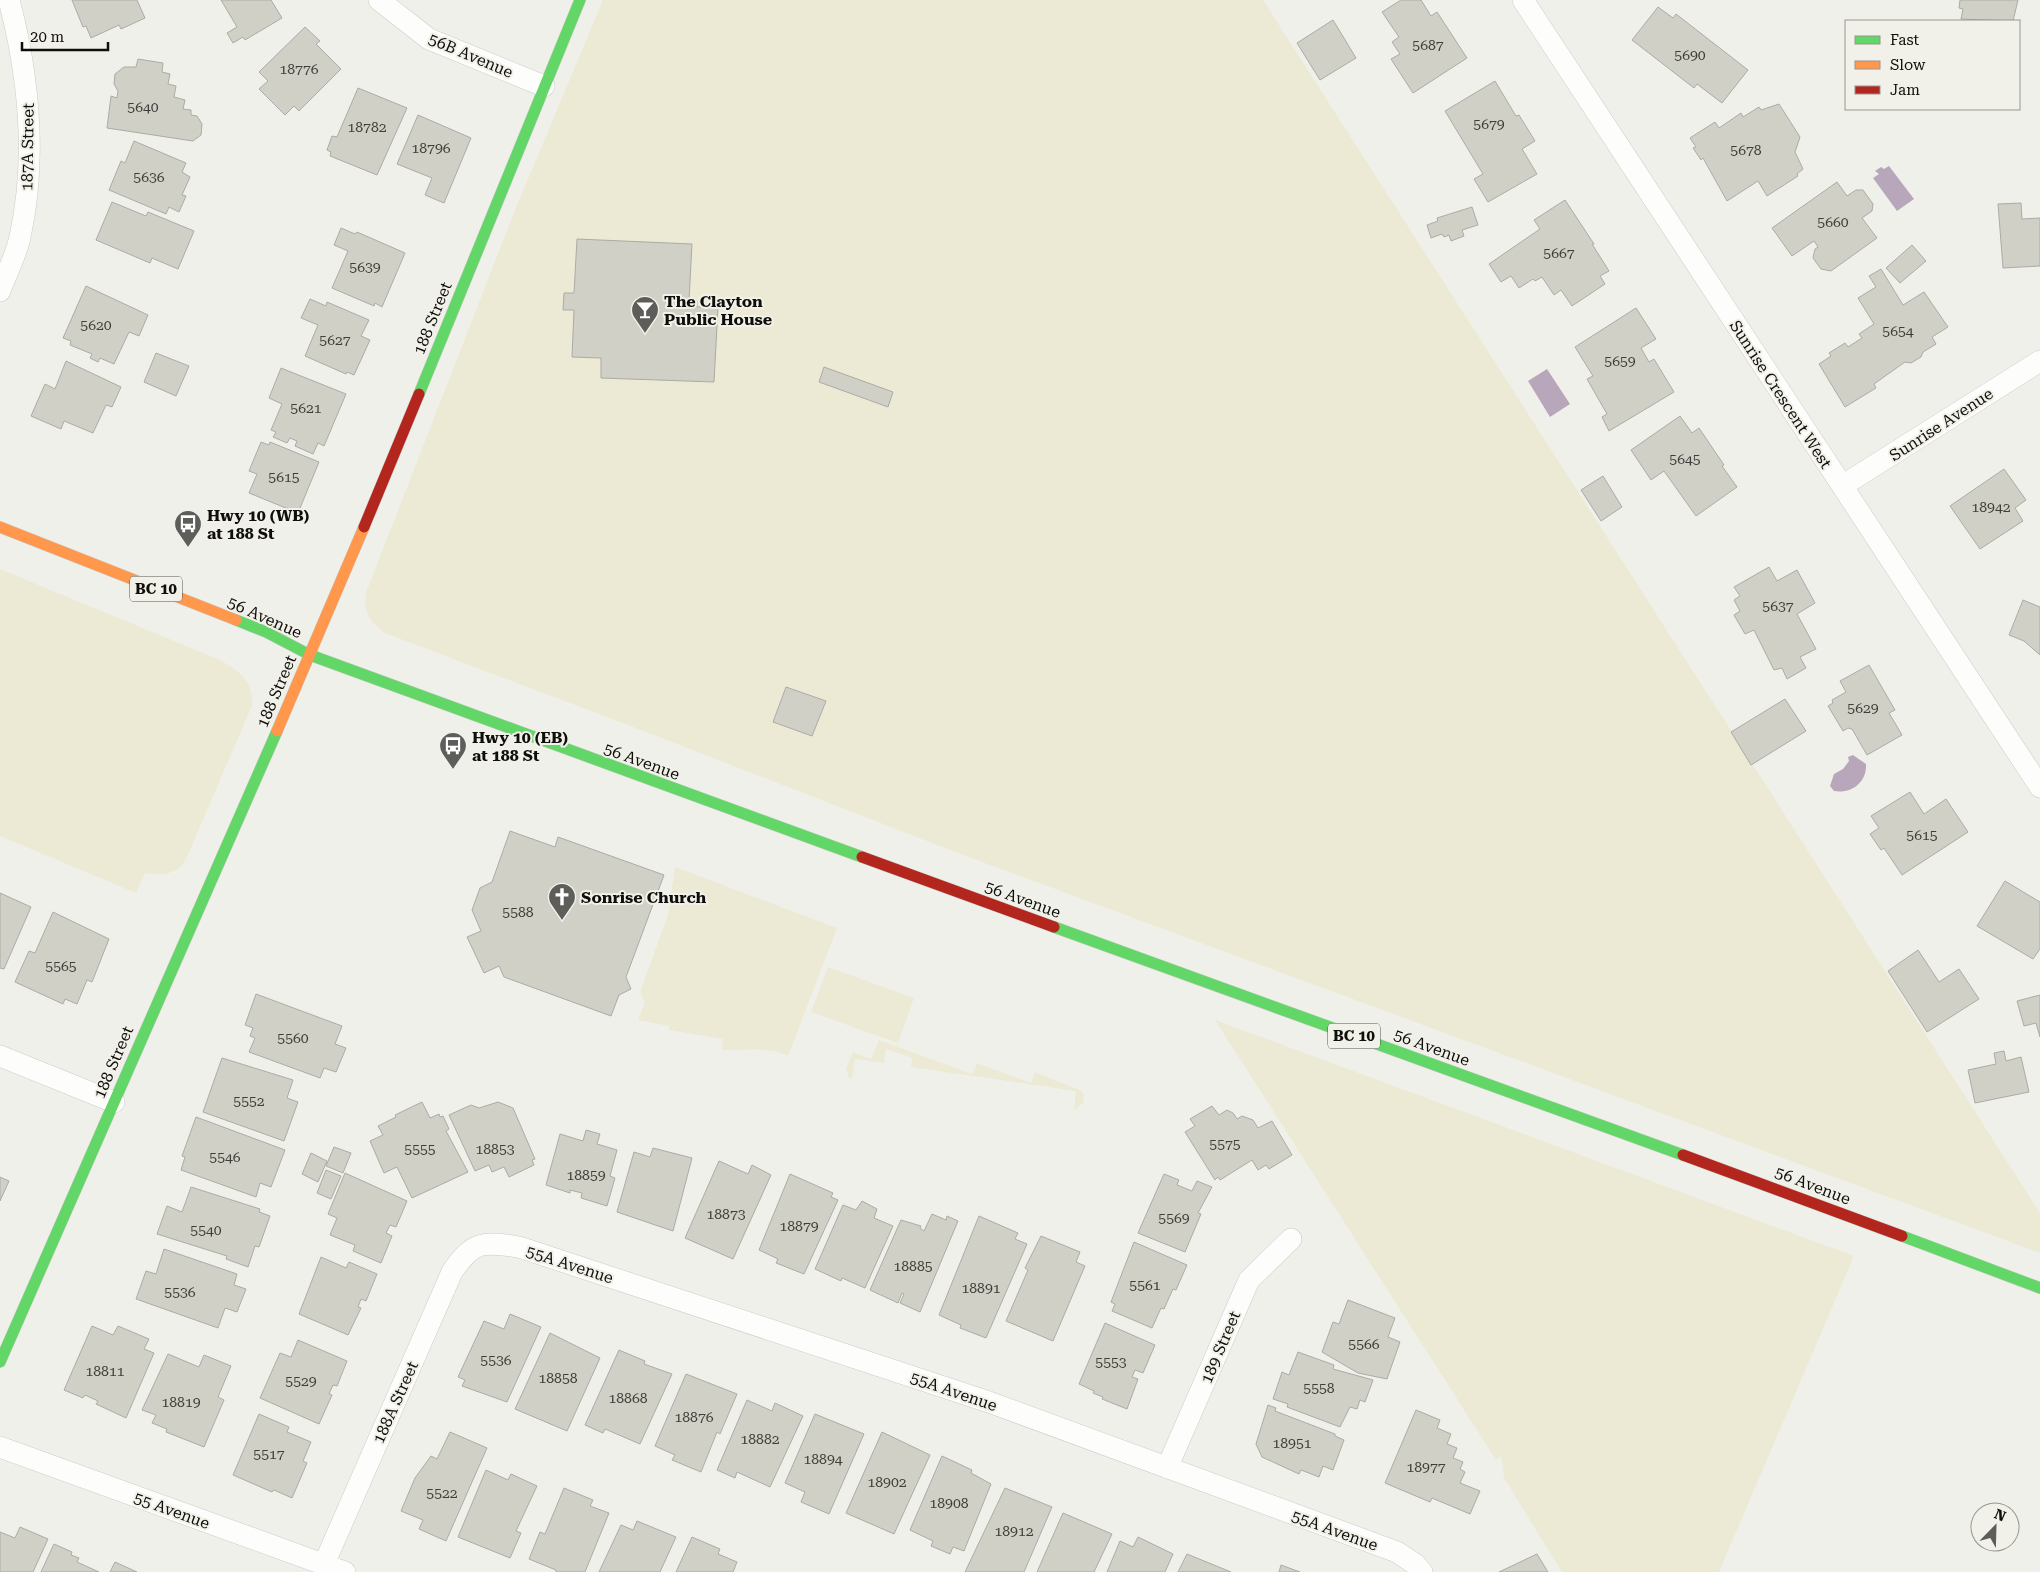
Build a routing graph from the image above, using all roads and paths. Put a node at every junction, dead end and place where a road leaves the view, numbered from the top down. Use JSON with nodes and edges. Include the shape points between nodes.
{"nodes":[{"id":1,"x":9,"y":0,"type":"edge"},
{"id":2,"x":379,"y":0,"type":"edge"},
{"id":3,"x":580,"y":0,"type":"edge"},
{"id":4,"x":1523,"y":0,"type":"edge"},
{"id":5,"x":544,"y":86,"type":"junction"},
{"id":6,"x":0,"y":291,"type":"edge"},
{"id":7,"x":2040,"y":361,"type":"edge"},
{"id":8,"x":1842,"y":486,"type":"junction"},
{"id":9,"x":0,"y":527,"type":"edge"},
{"id":10,"x":310,"y":655,"type":"junction"},
{"id":11,"x":2040,"y":787,"type":"edge"},
{"id":12,"x":0,"y":1056,"type":"edge"},
{"id":13,"x":114,"y":1102,"type":"junction"},
{"id":14,"x":1291,"y":1239,"type":"dead end"},
{"id":15,"x":475,"y":1246,"type":"joint"},
{"id":16,"x":2040,"y":1288,"type":"edge"},
{"id":17,"x":0,"y":1362,"type":"edge"},
{"id":18,"x":0,"y":1447,"type":"edge"},
{"id":19,"x":1167,"y":1468,"type":"junction"},
{"id":20,"x":324,"y":1564,"type":"junction"},
{"id":21,"x":345,"y":1572,"type":"edge"},
{"id":22,"x":1422,"y":1572,"type":"edge"}],
"edges":[{"from":1,"to":6,"type":"street","name":"187A Street","via":[[27,94],[30,169],[19,240]]},
{"from":2,"to":5,"type":"street","name":"56B Avenue","via":[[429,39]]},
{"from":3,"to":5,"type":"main road","name":"188 Street"},
{"from":4,"to":8,"type":"street","name":"Sunrise Crescent West"},
{"from":5,"to":10,"type":"main road","name":"188 Street"},
{"from":7,"to":8,"type":"street","name":"Sunrise Avenue"},
{"from":8,"to":11,"type":"street","name":"Sunrise Crescent West"},
{"from":9,"to":10,"type":"main road","name":"56 Avenue","number":"BC 10","via":[[266,632]]},
{"from":10,"to":13,"type":"main road","name":"188 Street"},
{"from":10,"to":16,"type":"main road","name":"56 Avenue","number":"BC 10"},
{"from":12,"to":13,"type":"street"},
{"from":13,"to":17,"type":"main road","name":"188 Street"},
{"from":14,"to":19,"type":"street","name":"189 Street","via":[[1249,1280]]},
{"from":15,"to":19,"type":"street","name":"55A Avenue","via":[[496,1243],[528,1250],[989,1402]]},
{"from":15,"to":20,"type":"street","name":"188A Street","via":[[452,1272]]},
{"from":18,"to":20,"type":"street","name":"55 Avenue"},
{"from":19,"to":22,"type":"street","name":"55A Avenue","via":[[1397,1552]]},
{"from":20,"to":21,"type":"street","name":"55 Avenue"}]}
